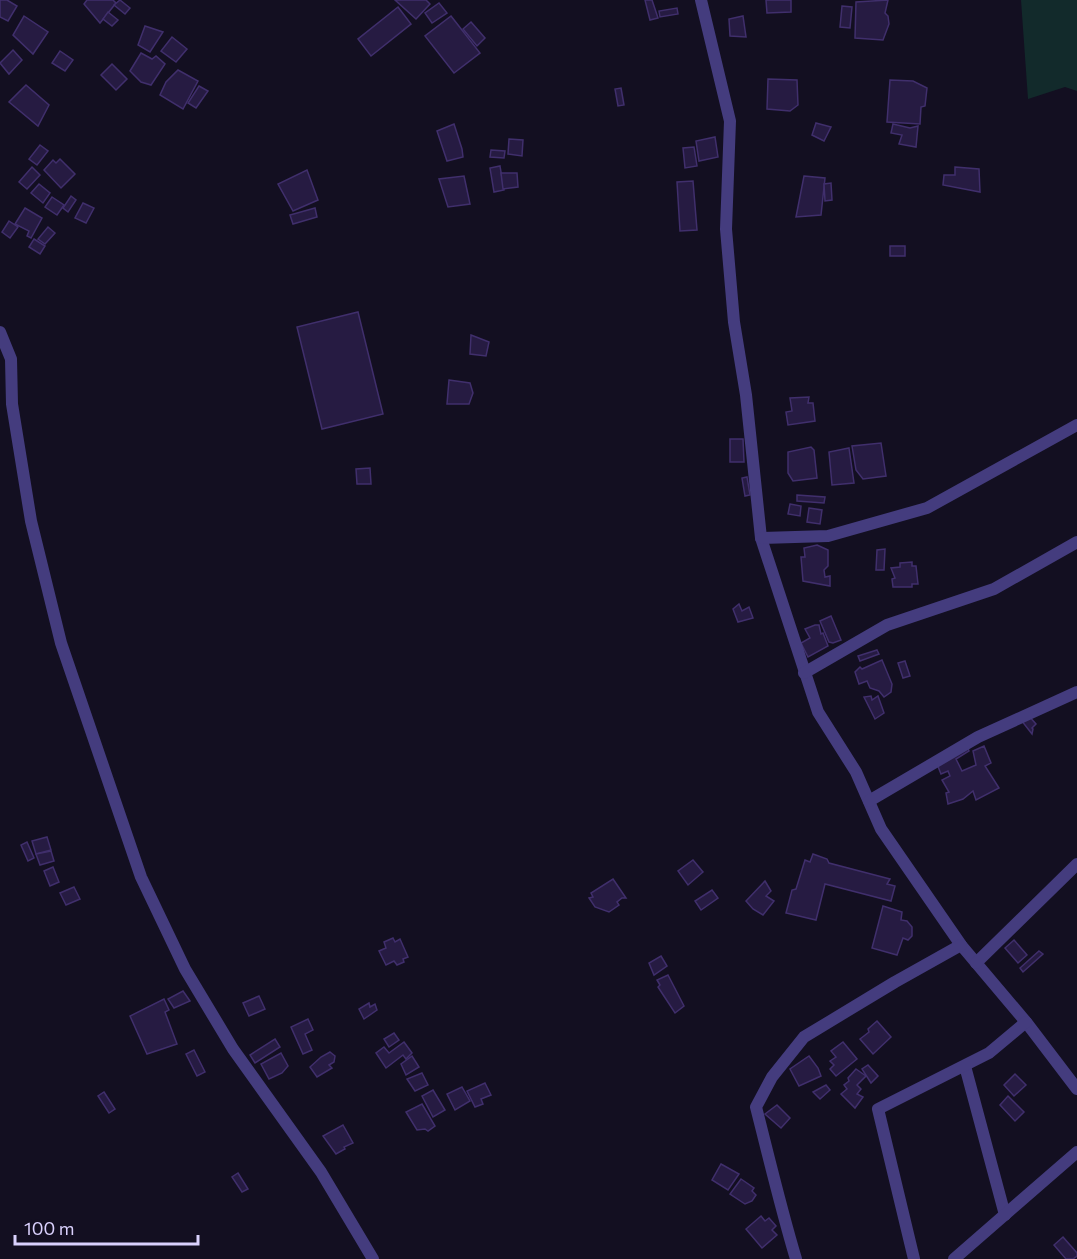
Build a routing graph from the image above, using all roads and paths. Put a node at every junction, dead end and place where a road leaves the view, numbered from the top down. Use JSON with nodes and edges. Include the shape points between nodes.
{"nodes":[{"id":1,"x":701,"y":0,"type":"edge"},
{"id":2,"x":0,"y":332,"type":"edge"},
{"id":3,"x":1077,"y":425,"type":"edge"},
{"id":4,"x":761,"y":538,"type":"junction"},
{"id":5,"x":1077,"y":542,"type":"edge"},
{"id":6,"x":804,"y":673,"type":"junction"},
{"id":7,"x":1077,"y":692,"type":"edge"},
{"id":8,"x":869,"y":801,"type":"junction"},
{"id":9,"x":1077,"y":864,"type":"edge"},
{"id":10,"x":961,"y":945,"type":"junction"},
{"id":11,"x":976,"y":963,"type":"junction"},
{"id":12,"x":1026,"y":1022,"type":"junction"},
{"id":13,"x":965,"y":1066,"type":"junction"},
{"id":14,"x":1077,"y":1089,"type":"edge"},
{"id":15,"x":1077,"y":1152,"type":"edge"},
{"id":16,"x":1005,"y":1215,"type":"junction"},
{"id":17,"x":373,"y":1259,"type":"edge"},
{"id":18,"x":796,"y":1259,"type":"edge"},
{"id":19,"x":914,"y":1259,"type":"edge"},
{"id":20,"x":954,"y":1259,"type":"edge"}],
"edges":[{"from":1,"to":4,"type":"street","via":[[730,121],[726,229]]},
{"from":2,"to":17,"type":"street","via":[[10,358],[12,404],[31,521],[61,643],[141,877],[185,969],[233,1049],[321,1172]]},
{"from":3,"to":4,"type":"street","via":[[927,508],[828,536]]},
{"from":4,"to":6,"type":"street"},
{"from":5,"to":6,"type":"street","via":[[994,589],[887,625]]},
{"from":6,"to":8,"type":"street","via":[[818,712],[856,772]]},
{"from":7,"to":8,"type":"street","via":[[978,737]]},
{"from":8,"to":10,"type":"street","via":[[881,829]]},
{"from":9,"to":11,"type":"street"},
{"from":10,"to":11,"type":"street"},
{"from":10,"to":18,"type":"street","via":[[804,1037],[766,1087],[756,1107]]},
{"from":11,"to":12,"type":"street"},
{"from":12,"to":13,"type":"street","via":[[989,1053]]},
{"from":12,"to":14,"type":"street"},
{"from":13,"to":16,"type":"street"},
{"from":13,"to":19,"type":"street","via":[[878,1109]]},
{"from":15,"to":16,"type":"street"},
{"from":16,"to":20,"type":"street"}]}
